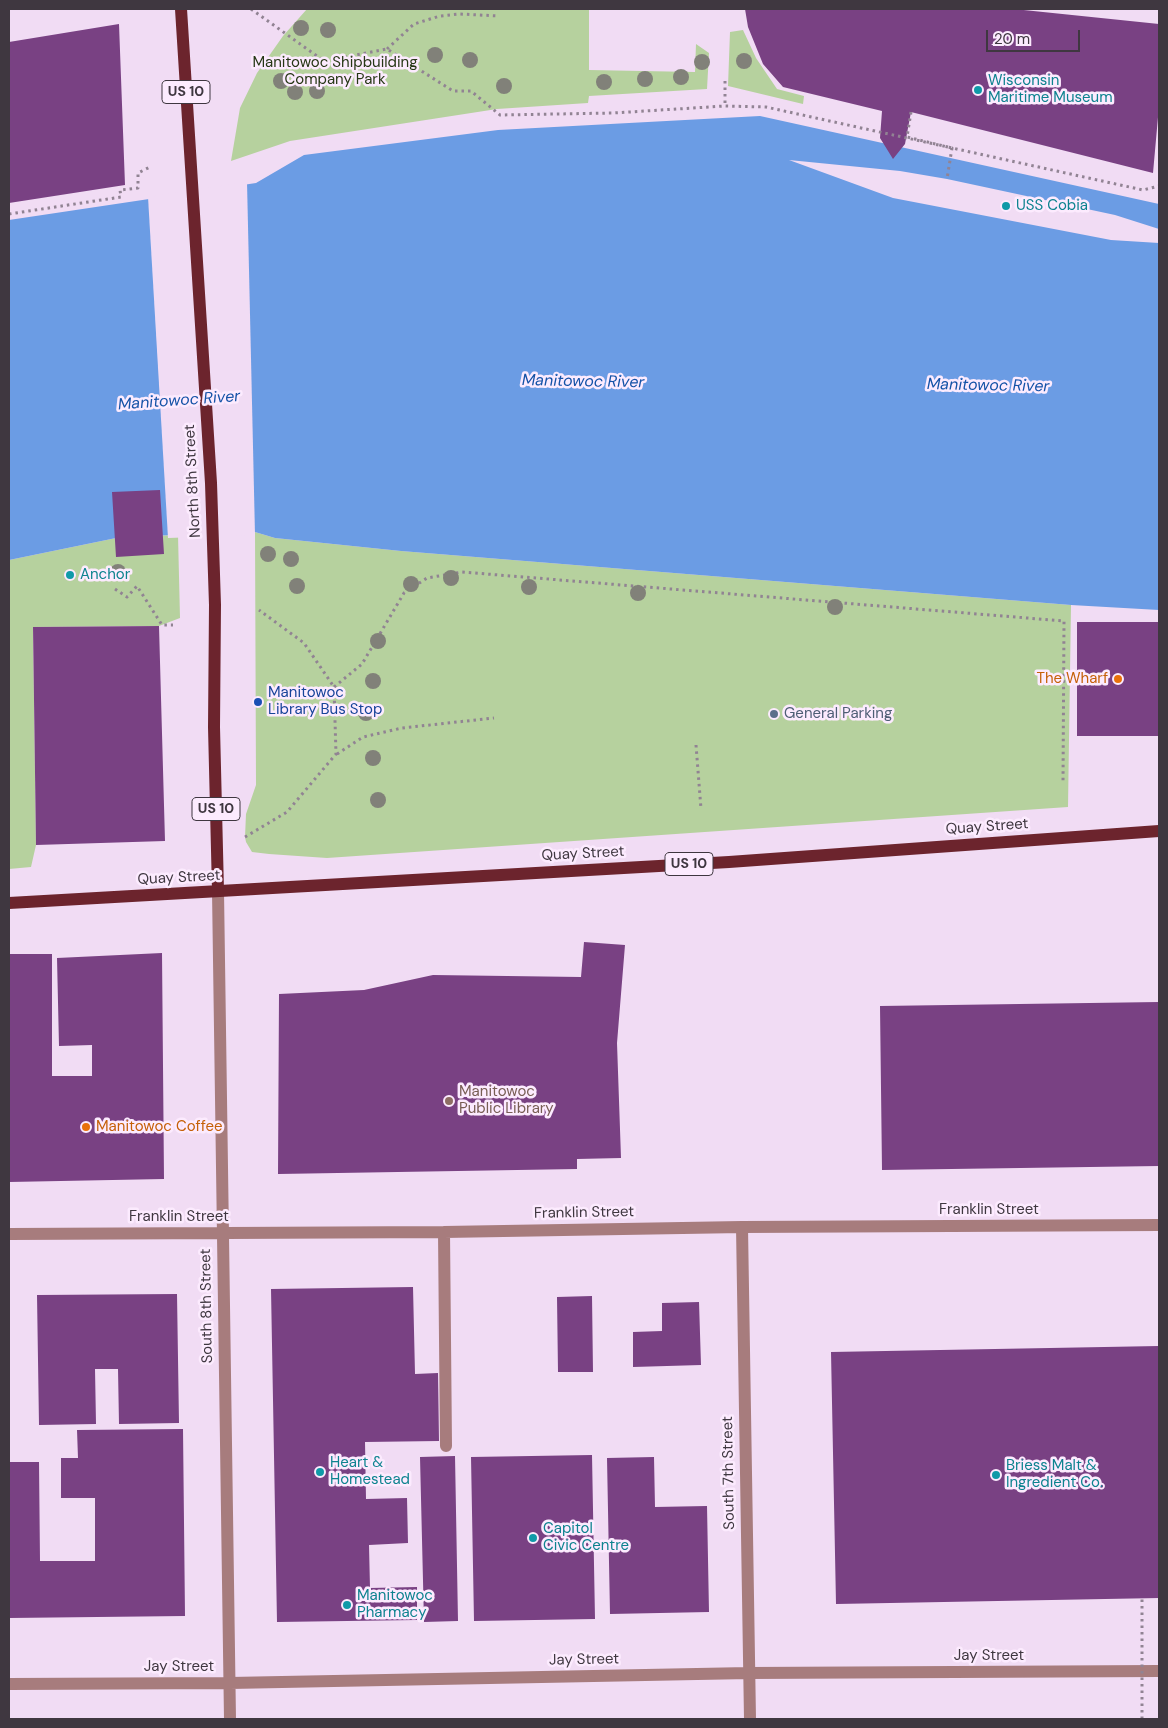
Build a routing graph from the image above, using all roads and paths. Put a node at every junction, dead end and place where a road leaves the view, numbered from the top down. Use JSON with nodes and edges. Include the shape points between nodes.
{"nodes":[{"id":1,"x":181,"y":9,"type":"edge"},
{"id":2,"x":251,"y":9,"type":"edge"},
{"id":3,"x":499,"y":16,"type":"dead end"},
{"id":4,"x":387,"y":49,"type":"junction"},
{"id":5,"x":725,"y":81,"type":"dead end"},
{"id":6,"x":725,"y":106,"type":"junction"},
{"id":7,"x":911,"y":112,"type":"dead end"},
{"id":8,"x":150,"y":167,"type":"dead end"},
{"id":9,"x":947,"y":179,"type":"dead end"},
{"id":10,"x":1159,"y":186,"type":"edge"},
{"id":11,"x":9,"y":214,"type":"edge"},
{"id":12,"x":114,"y":589,"type":"dead end"},
{"id":13,"x":260,"y":610,"type":"dead end"},
{"id":14,"x":173,"y":625,"type":"dead end"},
{"id":15,"x":334,"y":687,"type":"junction"},
{"id":16,"x":494,"y":718,"type":"dead end"},
{"id":17,"x":696,"y":745,"type":"dead end"},
{"id":18,"x":336,"y":754,"type":"junction"},
{"id":19,"x":1063,"y":783,"type":"dead end"},
{"id":20,"x":701,"y":809,"type":"dead end"},
{"id":21,"x":1159,"y":831,"type":"edge"},
{"id":22,"x":245,"y":837,"type":"dead end"},
{"id":23,"x":218,"y":891,"type":"junction"},
{"id":24,"x":9,"y":903,"type":"edge"},
{"id":25,"x":1159,"y":1225,"type":"edge"},
{"id":26,"x":742,"y":1227,"type":"junction"},
{"id":27,"x":444,"y":1232,"type":"junction"},
{"id":28,"x":222,"y":1233,"type":"junction"},
{"id":29,"x":9,"y":1234,"type":"edge"},
{"id":30,"x":446,"y":1446,"type":"dead end"},
{"id":31,"x":1142,"y":1598,"type":"dead end"},
{"id":32,"x":1159,"y":1671,"type":"edge"},
{"id":33,"x":749,"y":1673,"type":"junction"},
{"id":34,"x":230,"y":1683,"type":"junction"},
{"id":35,"x":9,"y":1684,"type":"edge"},
{"id":36,"x":230,"y":1719,"type":"edge"},
{"id":37,"x":750,"y":1719,"type":"edge"},
{"id":38,"x":1142,"y":1719,"type":"edge"}],
"edges":[{"from":1,"to":23,"type":"main road","name":"North 8th Street","number":"US 10","via":[[210,473]]},
{"from":2,"to":4,"type":"path","via":[[324,61]]},
{"from":3,"to":4,"type":"path","via":[[440,16],[414,24]]},
{"from":4,"to":6,"type":"path","via":[[453,91],[471,91],[500,115],[613,113]]},
{"from":5,"to":6,"type":"path"},
{"from":6,"to":10,"type":"path","via":[[766,107],[1143,190]]},
{"from":7,"to":9,"type":"path","bridge":true,"via":[[907,137],[952,148]]},
{"from":8,"to":11,"type":"path","via":[[138,173],[138,188],[120,190],[121,198]]},
{"from":12,"to":14,"type":"path","via":[[127,597],[137,586],[162,625]]},
{"from":13,"to":15,"type":"path","via":[[304,643]]},
{"from":15,"to":18,"type":"path"},
{"from":15,"to":19,"type":"path","via":[[362,664],[404,593],[427,578],[462,572],[1064,621]]},
{"from":16,"to":18,"type":"path","via":[[363,737]]},
{"from":17,"to":20,"type":"path"},
{"from":18,"to":22,"type":"path","via":[[287,812]]},
{"from":21,"to":23,"type":"main road","name":"Quay Street","number":"US 10","via":[[739,861]]},
{"from":23,"to":24,"type":"main road","name":"Quay Street"},
{"from":23,"to":28,"type":"street","name":"South 8th Street"},
{"from":25,"to":26,"type":"street","name":"Franklin Street"},
{"from":26,"to":27,"type":"street","name":"Franklin Street"},
{"from":26,"to":33,"type":"street","name":"South 7th Street"},
{"from":27,"to":28,"type":"street","name":"Franklin Street"},
{"from":27,"to":30,"type":"street"},
{"from":28,"to":29,"type":"street","name":"Franklin Street"},
{"from":28,"to":34,"type":"street","name":"South 8th Street"},
{"from":31,"to":38,"type":"path","bridge":true},
{"from":32,"to":33,"type":"street","name":"Jay Street"},
{"from":33,"to":34,"type":"street","name":"Jay Street"},
{"from":33,"to":37,"type":"street","name":"South 7th Street"},
{"from":34,"to":35,"type":"street","name":"Jay Street"},
{"from":34,"to":36,"type":"street","name":"South 8th Street"}]}
